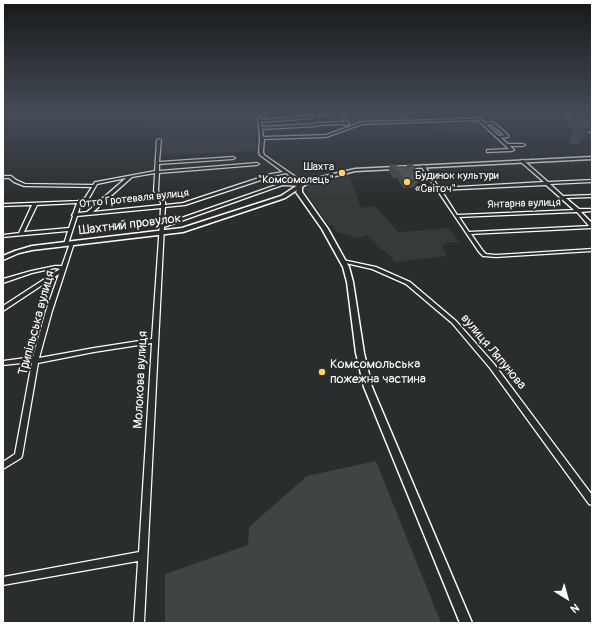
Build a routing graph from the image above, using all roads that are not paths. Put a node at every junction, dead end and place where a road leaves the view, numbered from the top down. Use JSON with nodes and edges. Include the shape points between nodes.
{"nodes":[{"id":1,"x":159,"y":143,"type":"edge"},
{"id":2,"x":262,"y":143,"type":"edge"},
{"id":3,"x":507,"y":145,"type":"joint"},
{"id":4,"x":523,"y":145,"type":"dead end"},
{"id":5,"x":488,"y":151,"type":"dead end"},
{"id":6,"x":233,"y":158,"type":"dead end"},
{"id":7,"x":592,"y":158,"type":"edge"},
{"id":8,"x":522,"y":161,"type":"junction"},
{"id":9,"x":157,"y":163,"type":"junction"},
{"id":10,"x":257,"y":164,"type":"dead end"},
{"id":11,"x":423,"y":166,"type":"junction"},
{"id":12,"x":156,"y":172,"type":"junction"},
{"id":13,"x":287,"y":172,"type":"junction"},
{"id":14,"x":131,"y":176,"type":"junction"},
{"id":15,"x":3,"y":177,"type":"edge"},
{"id":16,"x":592,"y":181,"type":"edge"},
{"id":17,"x":301,"y":184,"type":"junction"},
{"id":18,"x":548,"y":184,"type":"junction"},
{"id":19,"x":93,"y":186,"type":"junction"},
{"id":20,"x":438,"y":189,"type":"junction"},
{"id":21,"x":592,"y":196,"type":"edge"},
{"id":22,"x":283,"y":197,"type":"junction"},
{"id":23,"x":562,"y":197,"type":"junction"},
{"id":24,"x":305,"y":200,"type":"junction"},
{"id":25,"x":79,"y":202,"type":"junction"},
{"id":26,"x":35,"y":204,"type":"junction"},
{"id":27,"x":3,"y":205,"type":"edge"},
{"id":28,"x":163,"y":206,"type":"junction"},
{"id":29,"x":592,"y":210,"type":"edge"},
{"id":30,"x":578,"y":211,"type":"junction"},
{"id":31,"x":89,"y":213,"type":"junction"},
{"id":32,"x":74,"y":214,"type":"junction"},
{"id":33,"x":456,"y":216,"type":"junction"},
{"id":34,"x":162,"y":226,"type":"junction"},
{"id":35,"x":592,"y":227,"type":"edge"},
{"id":36,"x":70,"y":229,"type":"junction"},
{"id":37,"x":468,"y":233,"type":"junction"},
{"id":38,"x":20,"y":234,"type":"junction"},
{"id":39,"x":162,"y":234,"type":"junction"},
{"id":40,"x":3,"y":236,"type":"edge"},
{"id":41,"x":69,"y":243,"type":"junction"},
{"id":42,"x":592,"y":250,"type":"edge"},
{"id":43,"x":3,"y":258,"type":"edge"},
{"id":44,"x":343,"y":261,"type":"junction"},
{"id":45,"x":64,"y":269,"type":"junction"},
{"id":46,"x":3,"y":281,"type":"edge"},
{"id":47,"x":3,"y":308,"type":"edge"},
{"id":48,"x":155,"y":341,"type":"junction"},
{"id":49,"x":36,"y":360,"type":"junction"},
{"id":50,"x":3,"y":363,"type":"edge"},
{"id":51,"x":4,"y":466,"type":"edge"},
{"id":52,"x":592,"y":501,"type":"edge"},
{"id":53,"x":142,"y":556,"type":"junction"},
{"id":54,"x":3,"y":581,"type":"edge"},
{"id":55,"x":139,"y":623,"type":"edge"},
{"id":56,"x":466,"y":623,"type":"edge"}],
"edges":[{"from":1,"to":9,"type":"street","name":"Молокова вулиця"},
{"from":2,"to":13,"type":"street","via":[[262,155]]},
{"from":3,"to":4,"type":"street"},
{"from":3,"to":5,"type":"street","via":[[512,150]]},
{"from":6,"to":9,"type":"street"},
{"from":7,"to":8,"type":"street","name":"Шахтний провулок"},
{"from":8,"to":11,"type":"street","name":"Шахтний провулок"},
{"from":8,"to":18,"type":"street"},
{"from":9,"to":12,"type":"street","name":"Молокова вулиця"},
{"from":10,"to":12,"type":"street"},
{"from":11,"to":17,"type":"street","name":"Шахтний провулок","via":[[355,170]]},
{"from":11,"to":20,"type":"street"},
{"from":12,"to":14,"type":"street"},
{"from":12,"to":28,"type":"street","name":"Молокова вулиця","via":[[156,191]]},
{"from":13,"to":17,"type":"street"},
{"from":13,"to":28,"type":"street","name":"Отто Гротеваля вулиця","via":[[191,202]]},
{"from":14,"to":19,"type":"street","via":[[96,183]]},
{"from":14,"to":31,"type":"street"},
{"from":15,"to":19,"type":"street","via":[[10,177],[24,185]]},
{"from":16,"to":18,"type":"street"},
{"from":17,"to":22,"type":"street","name":"Шахтний провулок"},
{"from":17,"to":24,"type":"street","via":[[299,192]]},
{"from":17,"to":34,"type":"street","via":[[273,187]]},
{"from":18,"to":20,"type":"street"},
{"from":18,"to":23,"type":"street"},
{"from":19,"to":25,"type":"street","via":[[87,199]]},
{"from":20,"to":33,"type":"street"},
{"from":21,"to":23,"type":"street"},
{"from":22,"to":24,"type":"street"},
{"from":22,"to":39,"type":"street","name":"Шахтний провулок","via":[[190,228]]},
{"from":23,"to":30,"type":"street"},
{"from":24,"to":44,"type":"street"},
{"from":25,"to":26,"type":"street"},
{"from":25,"to":32,"type":"street","name":"Трипільська вулиця"},
{"from":26,"to":27,"type":"street"},
{"from":26,"to":38,"type":"street"},
{"from":28,"to":31,"type":"street","name":"Отто Гротеваля вулиця"},
{"from":28,"to":34,"type":"street","name":"Молокова вулиця"},
{"from":29,"to":30,"type":"street","name":"Янтарна вулиця"},
{"from":30,"to":33,"type":"street","name":"Янтарна вулиця"},
{"from":30,"to":35,"type":"street"},
{"from":31,"to":32,"type":"street","name":"Отто Гротеваля вулиця"},
{"from":32,"to":36,"type":"street","name":"Трипільська вулиця"},
{"from":33,"to":37,"type":"street"},
{"from":34,"to":39,"type":"street","name":"Молокова вулиця"},
{"from":35,"to":37,"type":"street"},
{"from":36,"to":38,"type":"street"},
{"from":36,"to":41,"type":"street","name":"Трипільська вулиця"},
{"from":37,"to":42,"type":"street","via":[[481,252],[496,256]]},
{"from":38,"to":40,"type":"street"},
{"from":39,"to":41,"type":"street","name":"Шахтний провулок"},
{"from":39,"to":48,"type":"street","name":"Молокова вулиця"},
{"from":41,"to":43,"type":"street","name":"Шахтний провулок","via":[[24,249]]},
{"from":41,"to":45,"type":"street","name":"Трипільська вулиця"},
{"from":44,"to":52,"type":"street","name":"вулиця Ляпунова","via":[[374,268],[408,283],[454,322],[492,366]]},
{"from":44,"to":56,"type":"street","via":[[350,282],[360,353],[368,387]]},
{"from":45,"to":46,"type":"street","via":[[55,267]]},
{"from":45,"to":47,"type":"street"},
{"from":45,"to":49,"type":"street","name":"Трипільська вулиця"},
{"from":48,"to":49,"type":"street"},
{"from":48,"to":53,"type":"street","name":"Молокова вулиця"},
{"from":49,"to":50,"type":"street"},
{"from":49,"to":51,"type":"street","name":"Трипільська вулиця","via":[[18,456]]},
{"from":53,"to":54,"type":"street"},
{"from":53,"to":55,"type":"street","name":"Молокова вулиця"}]}
